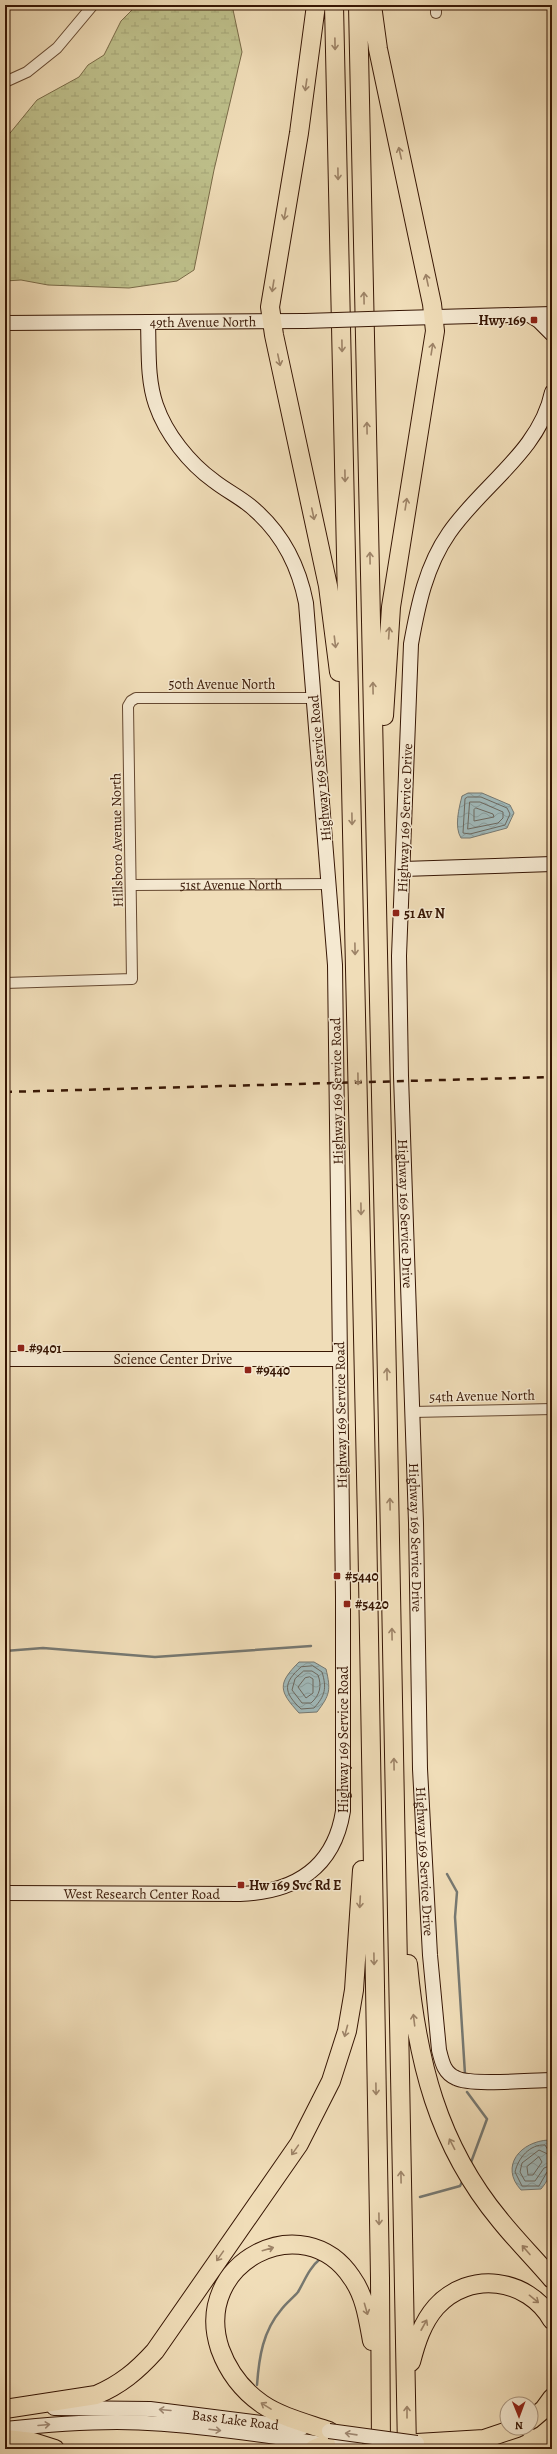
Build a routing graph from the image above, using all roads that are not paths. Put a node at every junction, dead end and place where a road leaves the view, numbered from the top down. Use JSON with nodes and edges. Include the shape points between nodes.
{"nodes":[{"id":1,"x":93,"y":5,"type":"edge"},
{"id":2,"x":316,"y":5,"type":"edge"},
{"id":3,"x":334,"y":5,"type":"edge"},
{"id":4,"x":358,"y":5,"type":"edge"},
{"id":5,"x":372,"y":5,"type":"edge"},
{"id":6,"x":5,"y":82,"type":"edge"},
{"id":7,"x":552,"y":314,"type":"edge"},
{"id":8,"x":529,"y":315,"type":"junction"},
{"id":9,"x":434,"y":318,"type":"junction"},
{"id":10,"x":271,"y":321,"type":"junction"},
{"id":11,"x":5,"y":323,"type":"edge"},
{"id":12,"x":148,"y":323,"type":"junction"},
{"id":13,"x":552,"y":334,"type":"edge"},
{"id":14,"x":552,"y":392,"type":"edge"},
{"id":15,"x":314,"y":698,"type":"junction"},
{"id":16,"x":131,"y":701,"type":"joint"},
{"id":17,"x":351,"y":780,"type":"junction"},
{"id":18,"x":375,"y":811,"type":"junction"},
{"id":19,"x":552,"y":864,"type":"edge"},
{"id":20,"x":403,"y":869,"type":"junction"},
{"id":21,"x":330,"y":884,"type":"junction"},
{"id":22,"x":132,"y":885,"type":"junction"},
{"id":23,"x":5,"y":983,"type":"edge"},
{"id":24,"x":5,"y":1359,"type":"edge"},
{"id":25,"x":340,"y":1359,"type":"junction"},
{"id":26,"x":552,"y":1409,"type":"edge"},
{"id":27,"x":412,"y":1412,"type":"junction"},
{"id":28,"x":371,"y":1766,"type":"junction"},
{"id":29,"x":394,"y":1803,"type":"junction"},
{"id":30,"x":278,"y":1890,"type":"joint"},
{"id":31,"x":5,"y":1893,"type":"edge"},
{"id":32,"x":552,"y":2080,"type":"edge"},
{"id":33,"x":552,"y":2279,"type":"edge"},
{"id":34,"x":552,"y":2320,"type":"edge"},
{"id":35,"x":407,"y":2375,"type":"junction"},
{"id":36,"x":552,"y":2398,"type":"edge"},
{"id":37,"x":381,"y":2401,"type":"junction"},
{"id":38,"x":5,"y":2410,"type":"edge"},
{"id":39,"x":539,"y":2413,"type":"edge"},
{"id":40,"x":5,"y":2429,"type":"edge"},
{"id":41,"x":499,"y":2434,"type":"edge"},
{"id":42,"x":5,"y":2439,"type":"edge"},
{"id":43,"x":323,"y":2441,"type":"edge"},
{"id":44,"x":412,"y":2446,"type":"edge"},
{"id":45,"x":457,"y":2446,"type":"edge"},
{"id":46,"x":55,"y":2449,"type":"edge"},
{"id":47,"x":358,"y":2449,"type":"edge"},
{"id":48,"x":381,"y":2449,"type":"edge"}],
"edges":[{"from":1,"to":6,"type":"street","via":[[57,48],[27,72]]},
{"from":2,"to":10,"type":"highway","one_way":true,"via":[[300,125],[270,307]]},
{"from":3,"to":17,"type":"highway","one_way":true},
{"from":18,"to":4,"type":"highway","one_way":true},
{"from":9,"to":5,"type":"highway","one_way":true,"via":[[378,49]]},
{"from":7,"to":8,"type":"street","name":"49th Avenue North"},
{"from":8,"to":9,"type":"street","name":"49th Avenue North"},
{"from":8,"to":13,"type":"street","via":[[544,324]]},
{"from":9,"to":10,"type":"street","name":"49th Avenue North","bridge":true},
{"from":18,"to":9,"type":"highway","one_way":true,"via":[[382,772],[391,607],[435,331]]},
{"from":10,"to":12,"type":"street","name":"49th Avenue North"},
{"from":10,"to":17,"type":"highway","one_way":true,"via":[[328,586]]},
{"from":11,"to":12,"type":"street","name":"49th Avenue North"},
{"from":12,"to":15,"type":"street","name":"Highway 169 Service Road","via":[[152,392],[159,414],[174,440],[202,473],[245,501],[266,520],[296,563],[306,602]]},
{"from":14,"to":20,"type":"street","name":"Highway 169 Service Drive","via":[[544,416],[532,437],[449,534],[428,573],[417,609],[411,644]]},
{"from":15,"to":16,"type":"street","name":"50th Avenue North","via":[[136,698]]},
{"from":15,"to":21,"type":"street","name":"Highway 169 Service Road"},
{"from":16,"to":22,"type":"street","name":"Hillsboro Avenue North","via":[[128,706]]},
{"from":17,"to":28,"type":"highway","one_way":true},
{"from":29,"to":18,"type":"highway","one_way":true},
{"from":19,"to":20,"type":"street"},
{"from":20,"to":27,"type":"street","name":"Highway 169 Service Drive","via":[[399,956]]},
{"from":21,"to":22,"type":"street","name":"51st Avenue North"},
{"from":21,"to":25,"type":"street","name":"Highway 169 Service Road","via":[[335,965]]},
{"from":22,"to":23,"type":"street","name":"Hillsboro Avenue North","via":[[132,979]]},
{"from":24,"to":25,"type":"street","name":"Science Center Drive"},
{"from":25,"to":30,"type":"street","name":"Highway 169 Service Road","via":[[343,1811],[334,1840],[322,1860],[298,1882]]},
{"from":26,"to":27,"type":"street","name":"54th Avenue North"},
{"from":27,"to":32,"type":"street","name":"Highway 169 Service Drive","via":[[423,1827],[435,2016],[442,2065],[449,2074],[464,2081]]},
{"from":28,"to":37,"type":"highway","one_way":true},
{"from":28,"to":38,"type":"highway","one_way":true,"via":[[364,1820],[357,1968],[350,2016],[331,2081],[305,2133],[154,2351],[133,2373],[96,2395]]},
{"from":33,"to":29,"type":"highway","one_way":true,"via":[[500,2220],[476,2187],[450,2140],[430,2093],[416,2033]]},
{"from":35,"to":29,"type":"highway","one_way":true},
{"from":30,"to":31,"type":"street","name":"West Research Center Road","via":[[240,1894]]},
{"from":35,"to":34,"type":"highway","one_way":true,"via":[[418,2337],[430,2314],[445,2298],[466,2287],[492,2283],[515,2287],[534,2298]]},
{"from":44,"to":35,"type":"highway","one_way":true},
{"from":36,"to":39,"type":"highway"},
{"from":43,"to":37,"type":"highway","one_way":true,"via":[[262,2404],[240,2385],[223,2356],[215,2330],[217,2302],[232,2273],[250,2257],[269,2248],[297,2246],[325,2254],[345,2269],[358,2287],[365,2305]]},
{"from":37,"to":48,"type":"highway"},
{"from":43,"to":38,"type":"street","name":"Bass Lake Road","one_way":true,"via":[[150,2409],[83,2407]]},
{"from":40,"to":43,"type":"street","name":"Bass Lake Road","one_way":true,"via":[[117,2422],[172,2425]]},
{"from":41,"to":45,"type":"highway"},
{"from":42,"to":46,"type":"highway","via":[[33,2442]]},
{"from":44,"to":43,"type":"street","name":"Bass Lake Road","one_way":true,"bridge":true},
{"from":43,"to":47,"type":"street","name":"Bass Lake Road"},
{"from":44,"to":45,"type":"highway"}]}
